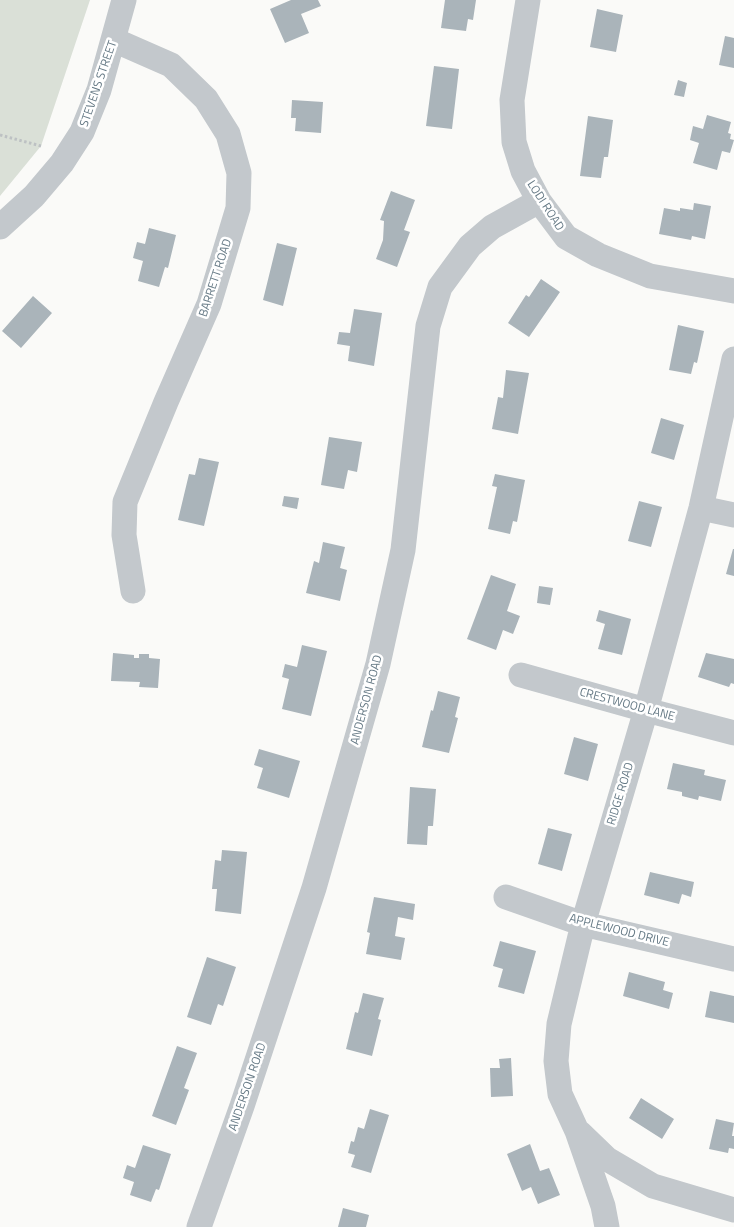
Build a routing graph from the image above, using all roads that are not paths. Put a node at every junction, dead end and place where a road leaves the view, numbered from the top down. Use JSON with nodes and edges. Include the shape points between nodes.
{"nodes":[{"id":1,"x":124,"y":0,"type":"edge"},
{"id":2,"x":528,"y":0,"type":"edge"},
{"id":3,"x":114,"y":40,"type":"junction"},
{"id":4,"x":538,"y":201,"type":"junction"},
{"id":5,"x":0,"y":227,"type":"edge"},
{"id":6,"x":734,"y":291,"type":"edge"},
{"id":7,"x":734,"y":359,"type":"edge"},
{"id":8,"x":700,"y":508,"type":"junction"},
{"id":9,"x":734,"y":515,"type":"edge"},
{"id":10,"x":133,"y":591,"type":"dead end"},
{"id":11,"x":521,"y":675,"type":"dead end"},
{"id":12,"x":646,"y":710,"type":"junction"},
{"id":13,"x":734,"y":732,"type":"edge"},
{"id":14,"x":506,"y":897,"type":"dead end"},
{"id":15,"x":583,"y":924,"type":"junction"},
{"id":16,"x":734,"y":959,"type":"edge"},
{"id":17,"x":577,"y":1131,"type":"junction"},
{"id":18,"x":734,"y":1210,"type":"edge"},
{"id":19,"x":199,"y":1227,"type":"edge"},
{"id":20,"x":607,"y":1227,"type":"edge"}],
"edges":[{"from":1,"to":3,"type":"street","name":"STEVENS STREET"},
{"from":2,"to":4,"type":"street","name":"LODI ROAD","via":[[512,108],[514,142]]},
{"from":3,"to":5,"type":"street","name":"STEVENS STREET","via":[[82,132],[62,163],[34,196]]},
{"from":3,"to":10,"type":"street","name":"BARRETT ROAD","via":[[171,65],[206,99],[228,134],[238,173],[238,208],[209,304],[125,502],[124,535]]},
{"from":4,"to":6,"type":"street","name":"LODI ROAD","via":[[566,237],[598,255],[650,276]]},
{"from":4,"to":19,"type":"street","name":"ANDERSON ROAD","via":[[492,227],[470,246],[440,288],[428,326],[403,550],[378,664],[314,888]]},
{"from":7,"to":8,"type":"street","name":"RIDGE ROAD"},
{"from":8,"to":9,"type":"street"},
{"from":8,"to":12,"type":"street","name":"RIDGE ROAD"},
{"from":11,"to":12,"type":"street","name":"CRESTWOOD LANE"},
{"from":12,"to":13,"type":"street","name":"CRESTWOOD LANE"},
{"from":12,"to":15,"type":"street","name":"RIDGE ROAD"},
{"from":14,"to":15,"type":"street","name":"APPLEWOOD DRIVE"},
{"from":15,"to":16,"type":"street","name":"APPLEWOOD DRIVE"},
{"from":15,"to":17,"type":"street","name":"RIDGE ROAD","via":[[559,1024],[556,1062],[560,1094]]},
{"from":17,"to":18,"type":"street","via":[[607,1159],[653,1186]]},
{"from":17,"to":20,"type":"street","name":"RIDGE ROAD"}]}
